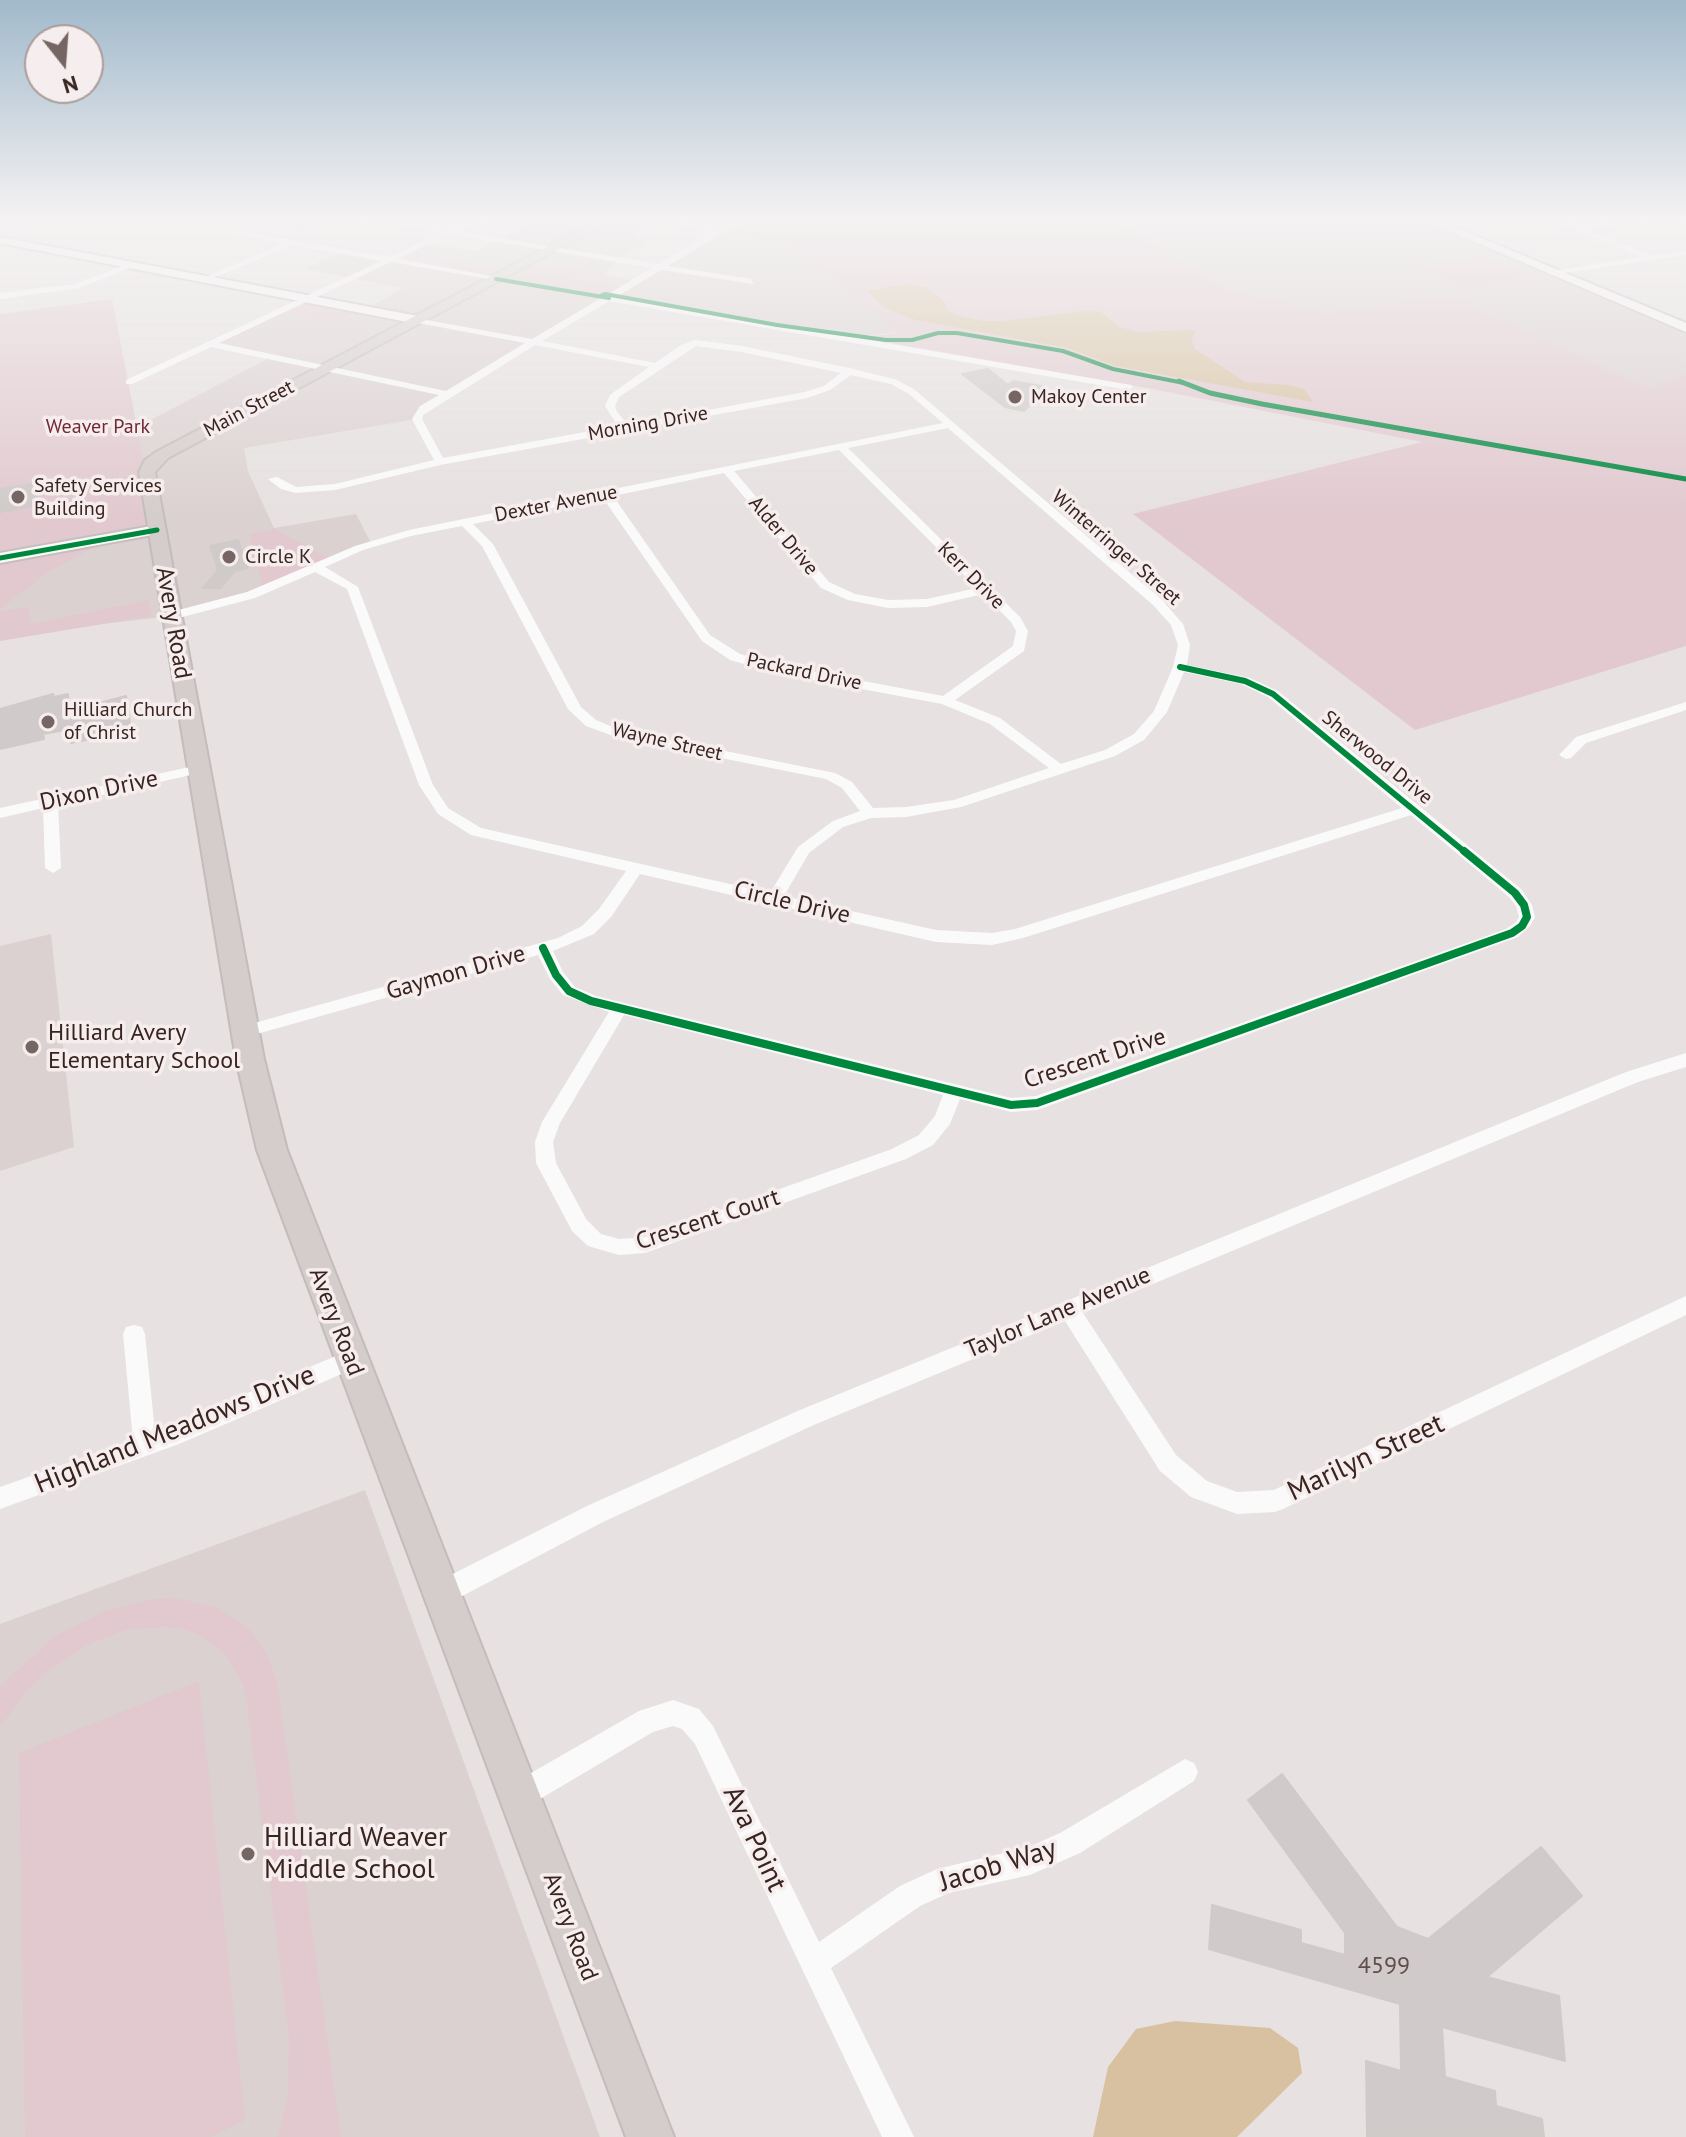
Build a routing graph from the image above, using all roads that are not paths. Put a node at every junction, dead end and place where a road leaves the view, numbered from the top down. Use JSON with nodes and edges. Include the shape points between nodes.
{"nodes":[{"id":1,"x":270,"y":318,"type":"edge"},
{"id":2,"x":406,"y":318,"type":"edge"},
{"id":3,"x":422,"y":318,"type":"edge"},
{"id":4,"x":575,"y":318,"type":"edge"},
{"id":5,"x":724,"y":318,"type":"edge"},
{"id":6,"x":1661,"y":318,"type":"edge"},
{"id":7,"x":418,"y":320,"type":"junction"},
{"id":8,"x":1686,"y":328,"type":"edge"},
{"id":9,"x":533,"y":342,"type":"junction"},
{"id":10,"x":213,"y":345,"type":"junction"},
{"id":11,"x":656,"y":366,"type":"junction"},
{"id":12,"x":327,"y":368,"type":"junction"},
{"id":13,"x":851,"y":371,"type":"junction"},
{"id":14,"x":129,"y":382,"type":"dead end"},
{"id":15,"x":1128,"y":387,"type":"dead end"},
{"id":16,"x":448,"y":394,"type":"junction"},
{"id":17,"x":950,"y":425,"type":"junction"},
{"id":18,"x":625,"y":428,"type":"junction"},
{"id":19,"x":841,"y":447,"type":"junction"},
{"id":20,"x":440,"y":462,"type":"junction"},
{"id":21,"x":727,"y":470,"type":"junction"},
{"id":22,"x":147,"y":472,"type":"joint"},
{"id":23,"x":273,"y":479,"type":"dead end"},
{"id":24,"x":606,"y":494,"type":"junction"},
{"id":25,"x":465,"y":522,"type":"junction"},
{"id":26,"x":157,"y":530,"type":"junction"},
{"id":27,"x":0,"y":558,"type":"edge"},
{"id":28,"x":317,"y":568,"type":"junction"},
{"id":29,"x":985,"y":590,"type":"junction"},
{"id":30,"x":171,"y":616,"type":"junction"},
{"id":31,"x":1180,"y":667,"type":"junction"},
{"id":32,"x":945,"y":701,"type":"junction"},
{"id":33,"x":1686,"y":706,"type":"edge"},
{"id":34,"x":1668,"y":711,"type":"junction"},
{"id":35,"x":1686,"y":722,"type":"edge"},
{"id":36,"x":1566,"y":755,"type":"dead end"},
{"id":37,"x":199,"y":769,"type":"junction"},
{"id":38,"x":1060,"y":771,"type":"junction"},
{"id":39,"x":50,"y":802,"type":"junction"},
{"id":40,"x":1414,"y":809,"type":"junction"},
{"id":41,"x":0,"y":813,"type":"edge"},
{"id":42,"x":869,"y":813,"type":"junction"},
{"id":43,"x":53,"y":868,"type":"dead end"},
{"id":44,"x":636,"y":868,"type":"junction"},
{"id":45,"x":775,"y":899,"type":"junction"},
{"id":46,"x":1527,"y":917,"type":"joint"},
{"id":47,"x":543,"y":948,"type":"junction"},
{"id":48,"x":619,"y":1009,"type":"junction"},
{"id":49,"x":246,"y":1031,"type":"junction"},
{"id":50,"x":1686,"y":1060,"type":"edge"},
{"id":51,"x":953,"y":1092,"type":"junction"},
{"id":52,"x":1686,"y":1305,"type":"edge"},
{"id":53,"x":1069,"y":1309,"type":"junction"},
{"id":54,"x":134,"y":1334,"type":"dead end"},
{"id":55,"x":350,"y":1360,"type":"junction"},
{"id":56,"x":145,"y":1447,"type":"junction"},
{"id":57,"x":0,"y":1498,"type":"edge"},
{"id":58,"x":442,"y":1593,"type":"junction"},
{"id":59,"x":1185,"y":1772,"type":"dead end"},
{"id":60,"x":520,"y":1795,"type":"junction"},
{"id":61,"x":813,"y":1963,"type":"junction"},
{"id":62,"x":650,"y":2137,"type":"edge"},
{"id":63,"x":898,"y":2137,"type":"edge"}],
"edges":[{"from":1,"to":10,"type":"street"},
{"from":2,"to":7,"type":"main road"},
{"from":3,"to":7,"type":"main road","name":"Main Street"},
{"from":4,"to":9,"type":"street"},
{"from":5,"to":15,"type":"street"},
{"from":6,"to":8,"type":"main road"},
{"from":7,"to":9,"type":"street"},
{"from":7,"to":12,"type":"main road","name":"Main Street"},
{"from":9,"to":11,"type":"street"},
{"from":9,"to":16,"type":"street"},
{"from":10,"to":12,"type":"street"},
{"from":10,"to":14,"type":"street"},
{"from":11,"to":13,"type":"street","name":"Winterringer Street","via":[[695,343]]},
{"from":11,"to":18,"type":"street","via":[[615,395],[612,413]]},
{"from":12,"to":16,"type":"street"},
{"from":12,"to":22,"type":"main road","name":"Main Street","via":[[162,455]]},
{"from":13,"to":17,"type":"street","name":"Winterringer Street","via":[[894,382]]},
{"from":13,"to":18,"type":"street","name":"Morning Drive","via":[[818,392]]},
{"from":16,"to":20,"type":"street","via":[[417,419]]},
{"from":17,"to":19,"type":"street","name":"Dexter Avenue"},
{"from":17,"to":31,"type":"street","name":"Winterringer Street","via":[[1157,602],[1177,624],[1184,645]]},
{"from":18,"to":20,"type":"street","name":"Morning Drive"},
{"from":19,"to":21,"type":"street","name":"Dexter Avenue"},
{"from":19,"to":29,"type":"street","name":"Kerr Drive"},
{"from":20,"to":23,"type":"street","name":"Morning Drive","via":[[322,490],[296,490]]},
{"from":21,"to":24,"type":"street","name":"Dexter Avenue"},
{"from":21,"to":29,"type":"street","name":"Alder Drive","via":[[825,585],[888,604],[927,603]]},
{"from":22,"to":26,"type":"main road","name":"Avery Road"},
{"from":24,"to":25,"type":"street","name":"Dexter Avenue"},
{"from":24,"to":32,"type":"street","name":"Packard Drive","via":[[706,638],[735,657]]},
{"from":25,"to":28,"type":"street","name":"Dexter Avenue","via":[[359,548]]},
{"from":25,"to":42,"type":"street","name":"Wayne Street","via":[[487,544],[575,709],[591,723],[616,733],[830,776],[847,785]]},
{"from":26,"to":27,"type":"main road"},
{"from":26,"to":30,"type":"main road","name":"Avery Road"},
{"from":28,"to":30,"type":"street","name":"Dexter Avenue","via":[[251,595]]},
{"from":28,"to":44,"type":"street","name":"Circle Drive","via":[[352,587],[426,785],[443,811],[476,832]]},
{"from":29,"to":32,"type":"street","name":"Kerr Drive","via":[[1016,620],[1022,631],[1019,648]]},
{"from":30,"to":37,"type":"main road","name":"Avery Road"},
{"from":31,"to":38,"type":"street","name":"Winterringer Street","via":[[1160,712],[1139,737]]},
{"from":31,"to":40,"type":"street","name":"Sherwood Drive","via":[[1245,681],[1273,694]]},
{"from":32,"to":38,"type":"street","name":"Packard Drive","via":[[995,721]]},
{"from":33,"to":34,"type":"street"},
{"from":34,"to":35,"type":"street"},
{"from":34,"to":36,"type":"street","via":[[1581,740]]},
{"from":37,"to":39,"type":"street","name":"Dixon Drive"},
{"from":37,"to":49,"type":"main road","name":"Avery Road"},
{"from":38,"to":42,"type":"street","name":"Winterringer Street","via":[[956,804]]},
{"from":39,"to":41,"type":"street","name":"Dixon Drive"},
{"from":39,"to":43,"type":"street"},
{"from":40,"to":45,"type":"street","name":"Circle Drive","via":[[992,939],[936,936]]},
{"from":40,"to":46,"type":"street","name":"Sherwood Drive","via":[[1515,893]]},
{"from":42,"to":45,"type":"street","name":"Winterringer Street","via":[[827,830],[803,850]]},
{"from":44,"to":45,"type":"street","name":"Circle Drive"},
{"from":44,"to":47,"type":"street","name":"Gaymon Drive","via":[[588,930]]},
{"from":46,"to":51,"type":"street","name":"Crescent Drive","via":[[1512,933],[1037,1103],[1011,1105]]},
{"from":47,"to":48,"type":"street","name":"Crescent Drive","via":[[569,991]]},
{"from":47,"to":49,"type":"street","name":"Gaymon Drive"},
{"from":48,"to":51,"type":"street","name":"Crescent Drive"},
{"from":48,"to":51,"type":"street","name":"Crescent Court","via":[[544,1142],[546,1163],[579,1225],[595,1240],[619,1247],[645,1245],[899,1154],[926,1140],[943,1119]]},
{"from":49,"to":55,"type":"main road","name":"Avery Road","via":[[272,1150]]},
{"from":50,"to":53,"type":"street","name":"Taylor Lane Avenue","via":[[1632,1077]]},
{"from":52,"to":53,"type":"street","name":"Marilyn Street","via":[[1275,1501],[1237,1503],[1199,1489],[1168,1463]]},
{"from":53,"to":58,"type":"street","name":"Taylor Lane Avenue","via":[[794,1423],[595,1514]]},
{"from":54,"to":56,"type":"street"},
{"from":55,"to":56,"type":"street","name":"Highland Meadows Drive"},
{"from":55,"to":58,"type":"main road","name":"Avery Road"},
{"from":56,"to":57,"type":"street","name":"Highland Meadows Drive"},
{"from":58,"to":60,"type":"main road","name":"Avery Road"},
{"from":59,"to":61,"type":"street","name":"Jacob Way","via":[[1070,1843],[1030,1861],[947,1879],[910,1896]]},
{"from":60,"to":61,"type":"street","name":"Ava Point","via":[[648,1720],[673,1713],[690,1718],[704,1735]]},
{"from":60,"to":62,"type":"main road","name":"Avery Road"},
{"from":61,"to":63,"type":"street","name":"Ava Point"}]}
